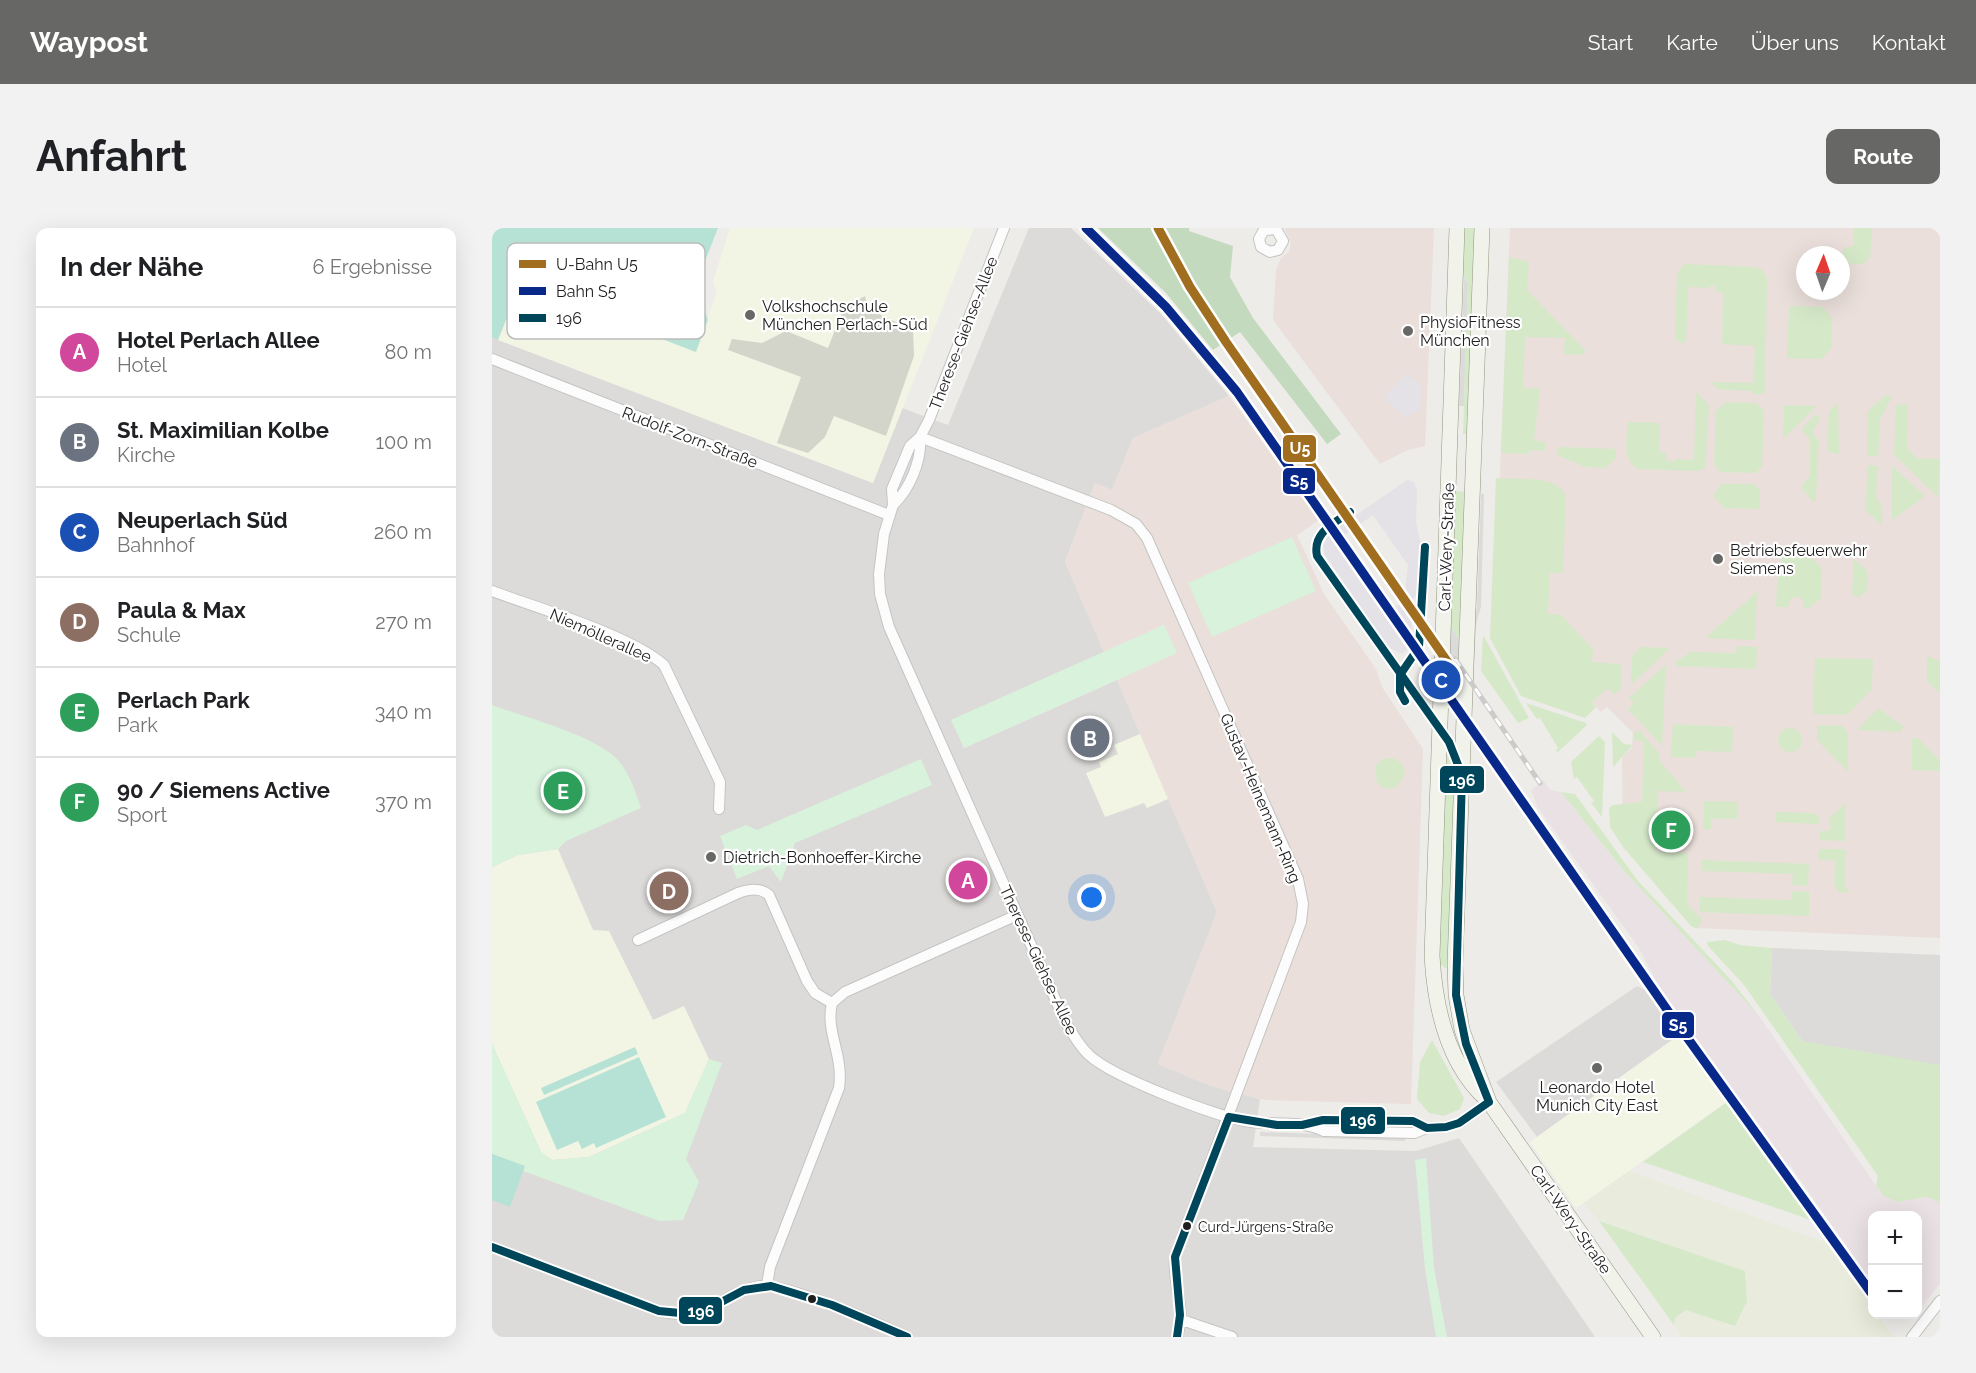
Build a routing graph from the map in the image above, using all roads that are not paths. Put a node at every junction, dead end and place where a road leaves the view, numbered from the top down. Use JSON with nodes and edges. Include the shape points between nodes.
{"nodes":[{"id":1,"x":1004,"y":228,"type":"edge"},
{"id":2,"x":1457,"y":228,"type":"edge"},
{"id":3,"x":1482,"y":228,"type":"edge"},
{"id":4,"x":492,"y":359,"type":"edge"},
{"id":5,"x":920,"y":437,"type":"junction"},
{"id":6,"x":891,"y":510,"type":"junction"},
{"id":7,"x":492,"y":591,"type":"edge"},
{"id":8,"x":720,"y":808,"type":"dead end"},
{"id":9,"x":1017,"y":915,"type":"junction"},
{"id":10,"x":638,"y":940,"type":"dead end"},
{"id":11,"x":1455,"y":983,"type":"junction"},
{"id":12,"x":1434,"y":984,"type":"junction"},
{"id":13,"x":832,"y":1003,"type":"junction"},
{"id":14,"x":1489,"y":1102,"type":"junction"},
{"id":15,"x":1229,"y":1117,"type":"junction"},
{"id":16,"x":492,"y":1246,"type":"edge"},
{"id":17,"x":767,"y":1285,"type":"junction"},
{"id":18,"x":1940,"y":1301,"type":"edge"},
{"id":19,"x":1182,"y":1320,"type":"junction"},
{"id":20,"x":907,"y":1337,"type":"edge"},
{"id":21,"x":1177,"y":1337,"type":"edge"},
{"id":22,"x":1232,"y":1337,"type":"edge"},
{"id":23,"x":1653,"y":1337,"type":"edge"},
{"id":24,"x":1912,"y":1337,"type":"edge"}],
"edges":[{"from":1,"to":5,"type":"street","name":"Therese-Giehse-Allee"},
{"from":2,"to":12,"type":"main road","name":"Carl-Wery-Straße"},
{"from":3,"to":11,"type":"main road","name":"Carl-Wery-Straße"},
{"from":4,"to":6,"type":"street","name":"Rudolf-Zorn-Straße"},
{"from":5,"to":6,"type":"street","name":"Therese-Giehse-Allee","via":[[910,446],[892,489]]},
{"from":5,"to":15,"type":"street","name":"Gustav-Heinemann-Ring","via":[[1111,510],[1136,524],[1146,538],[1301,893],[1301,922]]},
{"from":6,"to":9,"type":"street","name":"Therese-Giehse-Allee","via":[[880,560],[883,609]]},
{"from":7,"to":8,"type":"street","name":"Niemöllerallee","via":[[622,641],[664,665],[720,782]]},
{"from":9,"to":13,"type":"street","via":[[845,992]]},
{"from":9,"to":15,"type":"street","name":"Therese-Giehse-Allee","via":[[1065,1022],[1089,1056],[1116,1073]]},
{"from":10,"to":13,"type":"street","via":[[738,893],[757,890],[769,896],[807,981],[815,993]]},
{"from":11,"to":12,"type":"street"},
{"from":11,"to":14,"type":"main road","name":"Carl-Wery-Straße","via":[[1466,1044]]},
{"from":12,"to":14,"type":"main road","name":"Carl-Wery-Straße","via":[[1450,1046],[1473,1088]]},
{"from":13,"to":17,"type":"street","via":[[831,1028],[842,1065],[839,1088],[770,1267]]},
{"from":14,"to":15,"type":"street","name":"Therese-Giehse-Allee","via":[[1459,1123],[1414,1133],[1324,1131],[1312,1125]]},
{"from":14,"to":23,"type":"main road","name":"Carl-Wery-Straße"},
{"from":15,"to":19,"type":"street","name":"Gustav-Heinemann-Ring","via":[[1175,1257]]},
{"from":16,"to":17,"type":"street","via":[[680,1316],[695,1314]]},
{"from":17,"to":20,"type":"street"},
{"from":18,"to":24,"type":"street"},
{"from":19,"to":21,"type":"street","name":"Gustav-Heinemann-Ring"},
{"from":19,"to":22,"type":"street"}]}
